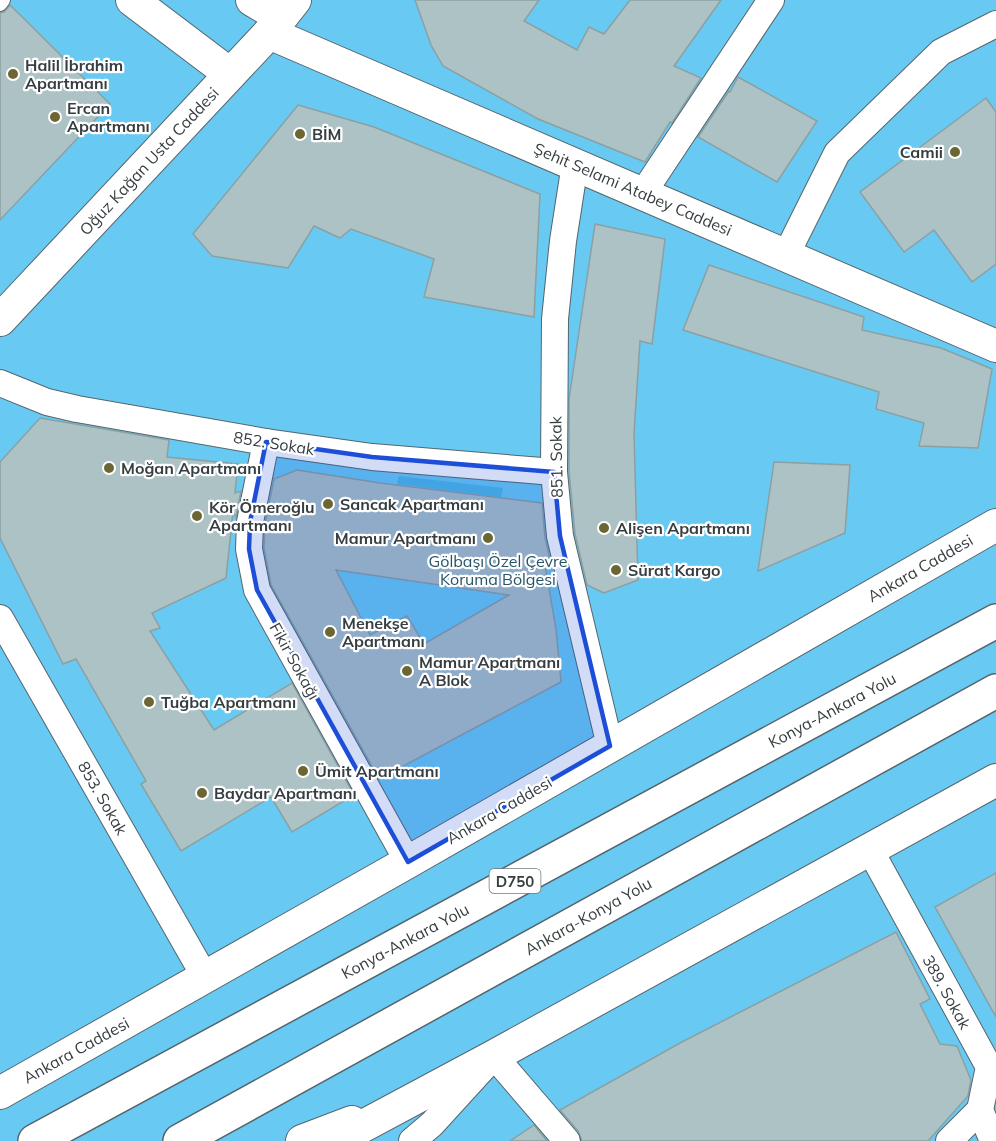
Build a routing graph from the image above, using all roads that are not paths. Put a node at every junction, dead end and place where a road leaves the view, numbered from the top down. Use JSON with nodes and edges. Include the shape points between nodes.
{"nodes":[{"id":1,"x":3,"y":0,"type":"edge"},
{"id":2,"x":132,"y":0,"type":"edge"},
{"id":3,"x":252,"y":0,"type":"edge"},
{"id":4,"x":771,"y":0,"type":"edge"},
{"id":5,"x":0,"y":4,"type":"edge"},
{"id":6,"x":282,"y":17,"type":"edge"},
{"id":7,"x":996,"y":24,"type":"edge"},
{"id":8,"x":231,"y":75,"type":"junction"},
{"id":9,"x":575,"y":164,"type":"junction"},
{"id":10,"x":643,"y":193,"type":"junction"},
{"id":11,"x":786,"y":255,"type":"junction"},
{"id":12,"x":0,"y":320,"type":"edge"},
{"id":13,"x":996,"y":345,"type":"edge"},
{"id":14,"x":0,"y":382,"type":"edge"},
{"id":15,"x":266,"y":442,"type":"junction"},
{"id":16,"x":554,"y":471,"type":"junction"},
{"id":17,"x":996,"y":525,"type":"edge"},
{"id":18,"x":0,"y":618,"type":"edge"},
{"id":19,"x":996,"y":621,"type":"edge"},
{"id":20,"x":996,"y":691,"type":"edge"},
{"id":21,"x":610,"y":746,"type":"junction"},
{"id":22,"x":996,"y":780,"type":"edge"},
{"id":23,"x":869,"y":848,"type":"junction"},
{"id":24,"x":408,"y":862,"type":"junction"},
{"id":25,"x":206,"y":977,"type":"junction"},
{"id":26,"x":494,"y":1056,"type":"junction"},
{"id":27,"x":992,"y":1067,"type":"edge"},
{"id":28,"x":428,"y":1091,"type":"junction"},
{"id":29,"x":0,"y":1092,"type":"edge"},
{"id":30,"x":980,"y":1110,"type":"junction"},
{"id":31,"x":35,"y":1141,"type":"edge"},
{"id":32,"x":180,"y":1141,"type":"edge"},
{"id":33,"x":302,"y":1141,"type":"edge"},
{"id":34,"x":335,"y":1141,"type":"edge"},
{"id":35,"x":412,"y":1141,"type":"edge"},
{"id":36,"x":567,"y":1141,"type":"edge"},
{"id":37,"x":949,"y":1141,"type":"edge"},
{"id":38,"x":993,"y":1141,"type":"edge"}],
"edges":[{"from":1,"to":5,"type":"lane"},
{"from":2,"to":8,"type":"street"},
{"from":3,"to":6,"type":"street","name":"Şehit Selami Atabey Caddesi"},
{"from":4,"to":10,"type":"street"},
{"from":6,"to":8,"type":"street","name":"Oğuz Kağan Usta Caddesi"},
{"from":6,"to":9,"type":"street","name":"Şehit Selami Atabey Caddesi"},
{"from":7,"to":11,"type":"street","via":[[941,52],[837,153]]},
{"from":8,"to":12,"type":"street","name":"Oğuz Kağan Usta Caddesi"},
{"from":9,"to":10,"type":"street","name":"Şehit Selami Atabey Caddesi"},
{"from":9,"to":16,"type":"street","name":"851. Sokak","via":[[555,319]]},
{"from":10,"to":11,"type":"street","name":"Şehit Selami Atabey Caddesi"},
{"from":11,"to":13,"type":"street","name":"Şehit Selami Atabey Caddesi"},
{"from":14,"to":15,"type":"street","name":"852. Sokak","via":[[47,402],[77,409]]},
{"from":15,"to":16,"type":"street","name":"852. Sokak","via":[[372,457]]},
{"from":15,"to":24,"type":"street","name":"Fikir Sokağı","via":[[250,522],[249,549],[257,590]]},
{"from":16,"to":21,"type":"street","name":"851. Sokak","via":[[560,536]]},
{"from":17,"to":21,"type":"street","name":"Ankara Caddesi"},
{"from":18,"to":25,"type":"street","name":"853. Sokak"},
{"from":19,"to":31,"type":"highway","name":"Konya-Ankara Yolu","number":"D750"},
{"from":20,"to":32,"type":"highway","name":"Ankara-Konya Yolu"},
{"from":21,"to":24,"type":"street","name":"Ankara Caddesi"},
{"from":22,"to":23,"type":"street"},
{"from":23,"to":26,"type":"street"},
{"from":23,"to":27,"type":"street","name":"389. Sokak"},
{"from":24,"to":25,"type":"street","name":"Ankara Caddesi"},
{"from":25,"to":29,"type":"street","name":"Ankara Caddesi"},
{"from":26,"to":28,"type":"street"},
{"from":26,"to":35,"type":"street"},
{"from":26,"to":36,"type":"street"},
{"from":27,"to":30,"type":"street","name":"389. Sokak"},
{"from":28,"to":33,"type":"street"},
{"from":28,"to":34,"type":"street"},
{"from":30,"to":37,"type":"street"},
{"from":30,"to":38,"type":"street"}]}
